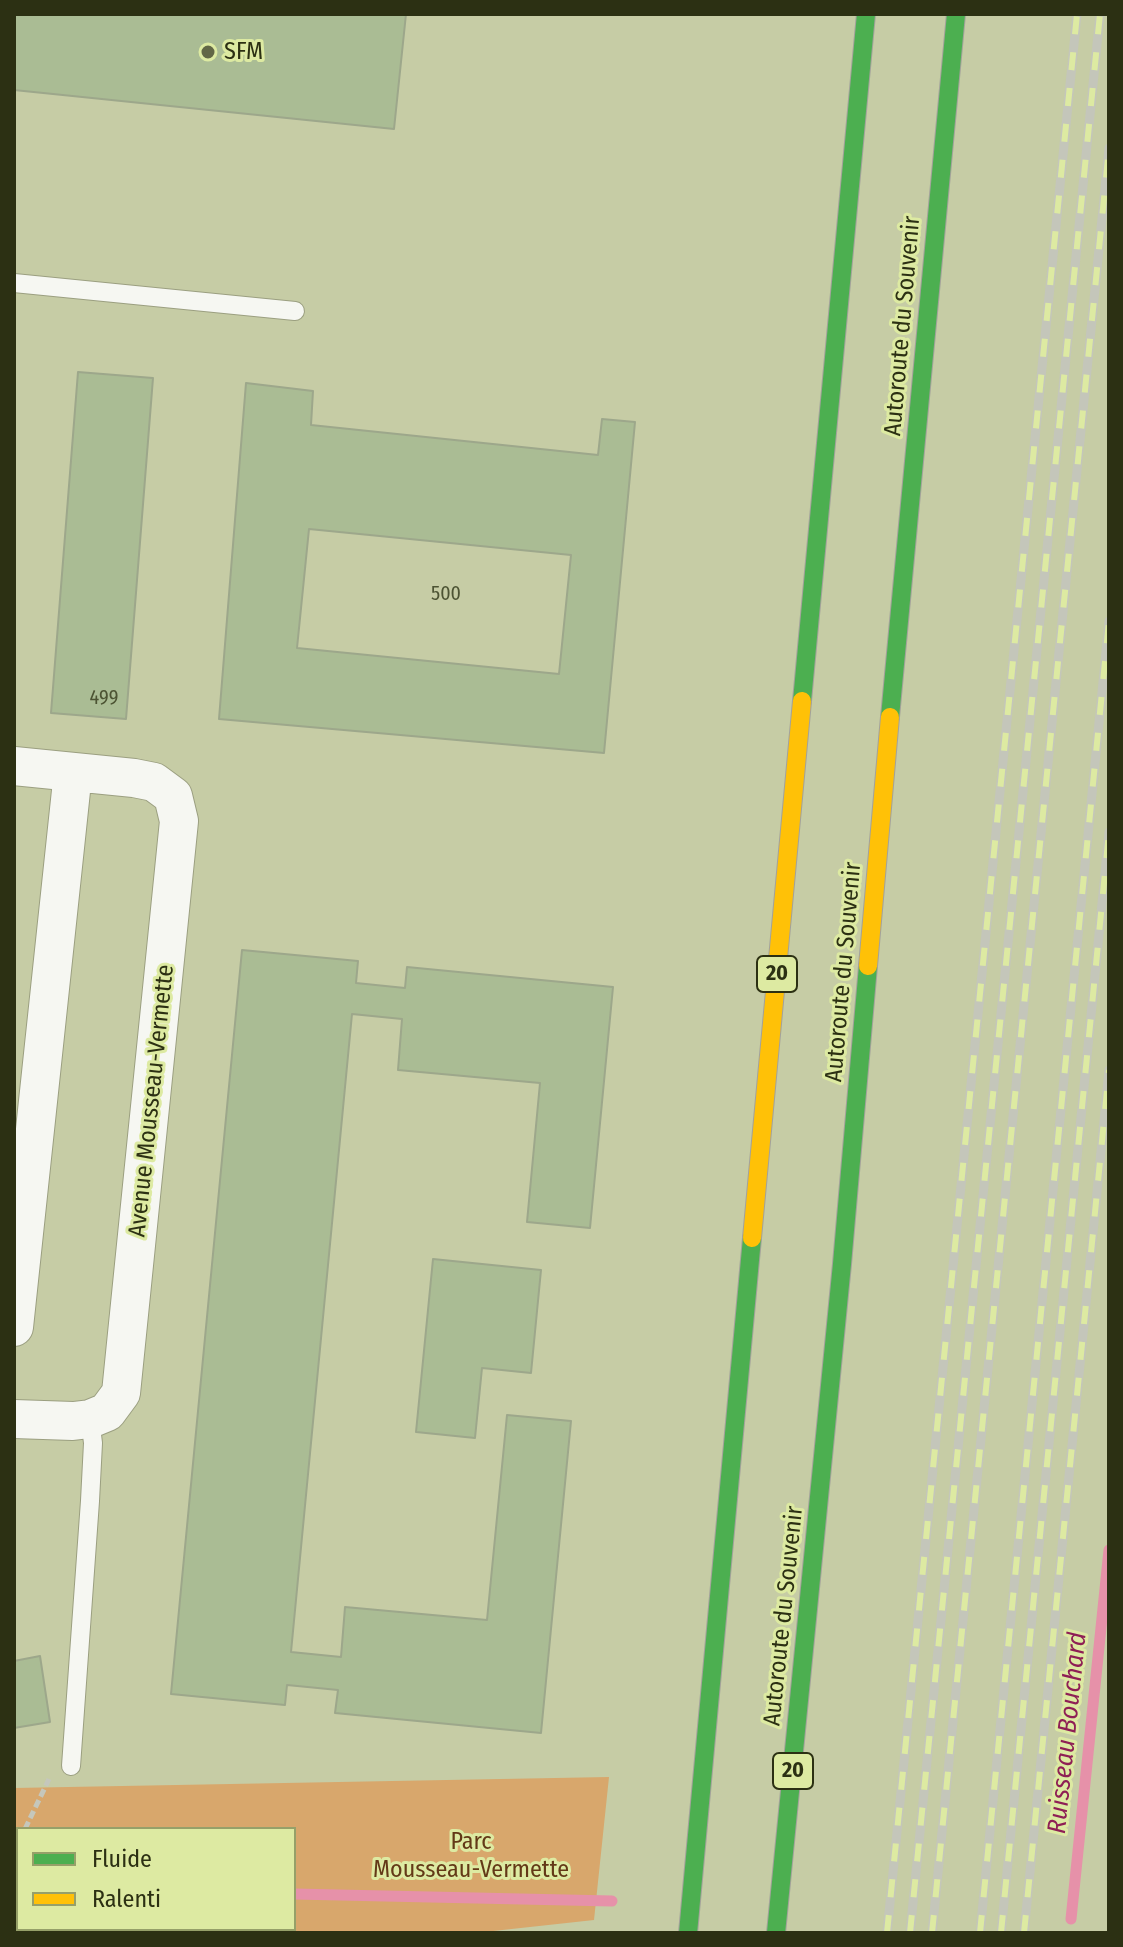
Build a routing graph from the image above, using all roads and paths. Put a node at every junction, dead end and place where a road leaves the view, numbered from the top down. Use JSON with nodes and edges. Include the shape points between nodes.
{"nodes":[{"id":1,"x":866,"y":14,"type":"edge"},
{"id":2,"x":956,"y":14,"type":"edge"},
{"id":3,"x":14,"y":283,"type":"edge"},
{"id":4,"x":295,"y":311,"type":"dead end"},
{"id":5,"x":14,"y":766,"type":"edge"},
{"id":6,"x":73,"y":772,"type":"junction"},
{"id":7,"x":14,"y":1327,"type":"edge"},
{"id":8,"x":14,"y":1419,"type":"edge"},
{"id":9,"x":90,"y":1419,"type":"junction"},
{"id":10,"x":71,"y":1766,"type":"joint"},
{"id":11,"x":26,"y":1827,"type":"edge"},
{"id":12,"x":15,"y":1864,"type":"edge"},
{"id":13,"x":14,"y":1906,"type":"edge"},
{"id":14,"x":688,"y":1933,"type":"edge"},
{"id":15,"x":776,"y":1933,"type":"edge"}],
"edges":[{"from":1,"to":14,"type":"highway","number":"20"},
{"from":2,"to":15,"type":"highway","name":"Autoroute du Souvenir","number":"20"},
{"from":3,"to":4,"type":"lane"},
{"from":5,"to":6,"type":"street","name":"Avenue Mousseau-Vermette"},
{"from":6,"to":7,"type":"street"},
{"from":6,"to":9,"type":"street","name":"Avenue Mousseau-Vermette","via":[[154,782],[173,796],[179,821],[123,1381],[115,1404]]},
{"from":8,"to":9,"type":"street"},
{"from":9,"to":10,"type":"lane","via":[[91,1487]]},
{"from":10,"to":11,"type":"path","via":[[49,1778]]},
{"from":12,"to":13,"type":"path"}]}
